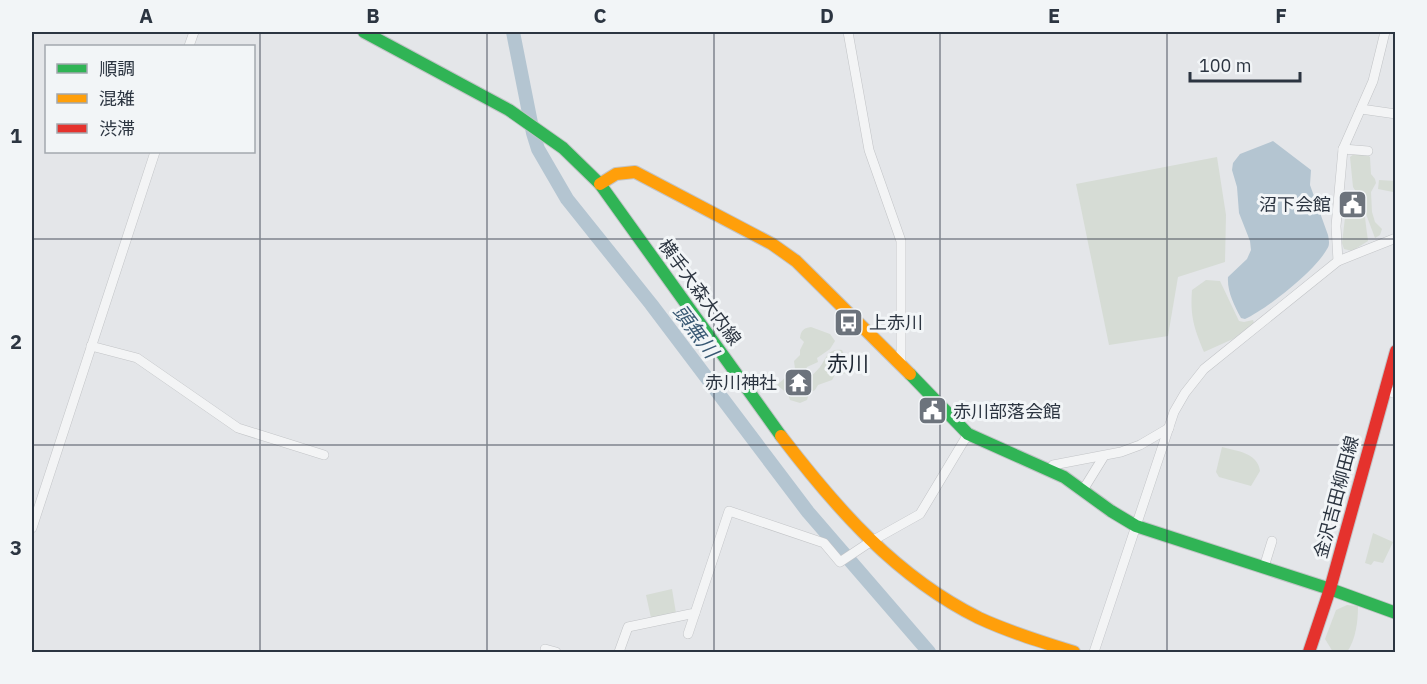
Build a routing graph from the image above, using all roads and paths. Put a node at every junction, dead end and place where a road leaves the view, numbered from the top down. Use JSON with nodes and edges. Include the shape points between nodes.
{"nodes":[{"id":1,"x":364,"y":32,"type":"edge"},
{"id":2,"x":848,"y":32,"type":"edge"},
{"id":3,"x":1385,"y":32,"type":"edge"},
{"id":4,"x":1361,"y":110,"type":"junction"},
{"id":5,"x":1395,"y":114,"type":"edge"},
{"id":6,"x":1343,"y":149,"type":"junction"},
{"id":7,"x":1368,"y":151,"type":"dead end"},
{"id":8,"x":155,"y":153,"type":"edge"},
{"id":9,"x":600,"y":184,"type":"junction"},
{"id":10,"x":1395,"y":238,"type":"edge"},
{"id":11,"x":1338,"y":261,"type":"junction"},
{"id":12,"x":91,"y":346,"type":"junction"},
{"id":13,"x":1395,"y":351,"type":"edge"},
{"id":14,"x":901,"y":364,"type":"junction"},
{"id":15,"x":1390,"y":392,"type":"edge"},
{"id":16,"x":1169,"y":428,"type":"junction"},
{"id":17,"x":968,"y":434,"type":"junction"},
{"id":18,"x":324,"y":456,"type":"dead end"},
{"id":19,"x":1104,"y":456,"type":"junction"},
{"id":20,"x":1051,"y":470,"type":"junction"},
{"id":21,"x":1083,"y":490,"type":"junction"},
{"id":22,"x":36,"y":497,"type":"edge"},
{"id":23,"x":1136,"y":526,"type":"junction"},
{"id":24,"x":32,"y":528,"type":"edge"},
{"id":25,"x":1272,"y":541,"type":"dead end"},
{"id":26,"x":870,"y":542,"type":"junction"},
{"id":27,"x":1264,"y":567,"type":"junction"},
{"id":28,"x":1330,"y":589,"type":"junction"},
{"id":29,"x":1395,"y":613,"type":"edge"},
{"id":30,"x":695,"y":614,"type":"junction"},
{"id":31,"x":688,"y":634,"type":"dead end"},
{"id":32,"x":545,"y":649,"type":"dead end"},
{"id":33,"x":556,"y":652,"type":"edge"},
{"id":34,"x":619,"y":652,"type":"edge"},
{"id":35,"x":1074,"y":652,"type":"edge"},
{"id":36,"x":1094,"y":652,"type":"edge"},
{"id":37,"x":1309,"y":652,"type":"edge"}],
"edges":[{"from":1,"to":9,"type":"main road","name":"横手大森大内線","via":[[509,110],[563,148]]},
{"from":2,"to":14,"type":"street","via":[[869,150],[901,241]]},
{"from":3,"to":4,"type":"street"},
{"from":4,"to":5,"type":"street"},
{"from":4,"to":6,"type":"street"},
{"from":6,"to":7,"type":"street"},
{"from":6,"to":11,"type":"street","via":[[1336,226]]},
{"from":8,"to":12,"type":"street"},
{"from":9,"to":14,"type":"main road","via":[[611,175],[635,171],[772,244],[796,261]]},
{"from":9,"to":26,"type":"main road","name":"横手大森大内線","via":[[795,455]]},
{"from":10,"to":11,"type":"street"},
{"from":11,"to":16,"type":"street","via":[[1204,369],[1185,393]]},
{"from":12,"to":18,"type":"street","via":[[137,358],[238,428]]},
{"from":12,"to":22,"type":"street"},
{"from":13,"to":15,"type":"main road","name":"金沢吉田柳田線"},
{"from":14,"to":17,"type":"main road"},
{"from":15,"to":28,"type":"main road","name":"金沢吉田柳田線"},
{"from":16,"to":19,"type":"street","via":[[1140,445]]},
{"from":16,"to":23,"type":"street"},
{"from":17,"to":20,"type":"main road"},
{"from":17,"to":26,"type":"street","via":[[920,514]]},
{"from":19,"to":20,"type":"street","via":[[1053,465]]},
{"from":19,"to":21,"type":"street"},
{"from":20,"to":21,"type":"main road"},
{"from":21,"to":23,"type":"main road"},
{"from":22,"to":24,"type":"street"},
{"from":23,"to":27,"type":"main road"},
{"from":23,"to":36,"type":"street"},
{"from":25,"to":27,"type":"street"},
{"from":26,"to":30,"type":"street","via":[[840,562],[824,543],[729,511]]},
{"from":26,"to":35,"type":"main road","name":"横手大森大内線","via":[[900,568],[968,613]]},
{"from":27,"to":28,"type":"main road"},
{"from":28,"to":29,"type":"main road"},
{"from":28,"to":37,"type":"main road","name":"金沢吉田柳田線"},
{"from":30,"to":31,"type":"street"},
{"from":30,"to":34,"type":"street","via":[[628,627]]},
{"from":32,"to":33,"type":"street"}]}
